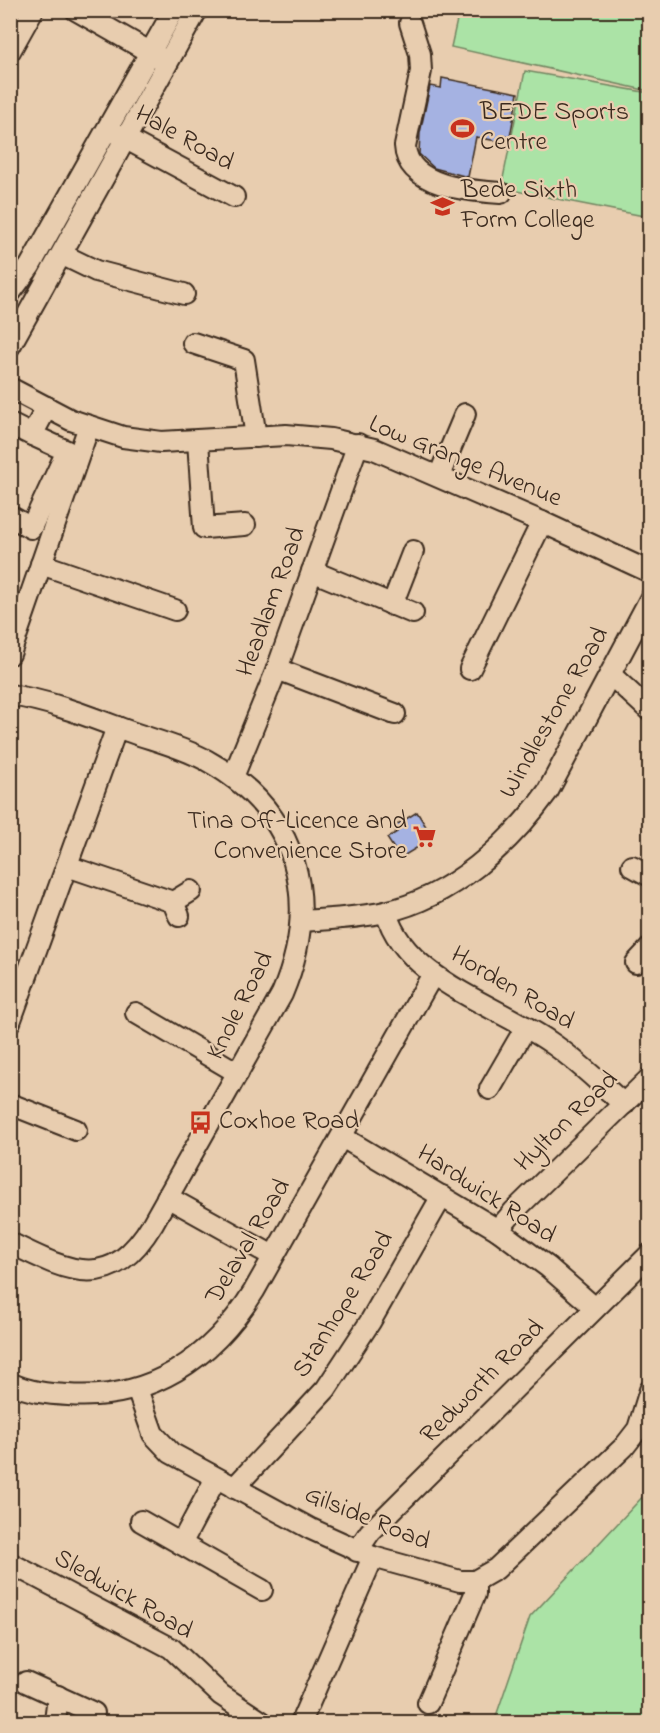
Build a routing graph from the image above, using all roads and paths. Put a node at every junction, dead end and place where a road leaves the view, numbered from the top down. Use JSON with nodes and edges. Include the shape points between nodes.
{"nodes":[{"id":1,"x":33,"y":10,"type":"edge"},
{"id":2,"x":76,"y":10,"type":"edge"},
{"id":3,"x":174,"y":10,"type":"edge"},
{"id":4,"x":197,"y":10,"type":"edge"},
{"id":5,"x":410,"y":23,"type":"dead end"},
{"id":6,"x":10,"y":51,"type":"edge"},
{"id":7,"x":150,"y":53,"type":"junction"},
{"id":8,"x":168,"y":63,"type":"junction"},
{"id":9,"x":108,"y":129,"type":"junction"},
{"id":10,"x":126,"y":138,"type":"junction"},
{"id":11,"x":501,"y":193,"type":"dead end"},
{"id":12,"x":235,"y":196,"type":"dead end"},
{"id":13,"x":63,"y":255,"type":"junction"},
{"id":14,"x":184,"y":294,"type":"dead end"},
{"id":15,"x":10,"y":295,"type":"edge"},
{"id":16,"x":31,"y":309,"type":"junction"},
{"id":17,"x":193,"y":343,"type":"dead end"},
{"id":18,"x":10,"y":346,"type":"edge"},
{"id":19,"x":10,"y":388,"type":"edge"},
{"id":20,"x":47,"y":407,"type":"junction"},
{"id":21,"x":465,"y":414,"type":"dead end"},
{"id":22,"x":10,"y":424,"type":"edge"},
{"id":23,"x":89,"y":426,"type":"junction"},
{"id":24,"x":32,"y":435,"type":"junction"},
{"id":25,"x":256,"y":437,"type":"junction"},
{"id":26,"x":198,"y":441,"type":"junction"},
{"id":27,"x":358,"y":444,"type":"junction"},
{"id":28,"x":439,"y":476,"type":"junction"},
{"id":29,"x":10,"y":516,"type":"edge"},
{"id":30,"x":542,"y":522,"type":"junction"},
{"id":31,"x":246,"y":525,"type":"dead end"},
{"id":32,"x":413,"y":551,"type":"dead end"},
{"id":33,"x":41,"y":564,"type":"junction"},
{"id":34,"x":312,"y":571,"type":"junction"},
{"id":35,"x":650,"y":572,"type":"edge"},
{"id":36,"x":650,"y":599,"type":"edge"},
{"id":37,"x":392,"y":604,"type":"junction"},
{"id":38,"x":175,"y":610,"type":"dead end"},
{"id":39,"x":413,"y":613,"type":"dead end"},
{"id":40,"x":10,"y":654,"type":"edge"},
{"id":41,"x":277,"y":669,"type":"junction"},
{"id":42,"x":470,"y":669,"type":"dead end"},
{"id":43,"x":611,"y":675,"type":"junction"},
{"id":44,"x":10,"y":695,"type":"edge"},
{"id":45,"x":650,"y":711,"type":"edge"},
{"id":46,"x":399,"y":715,"type":"dead end"},
{"id":47,"x":117,"y":727,"type":"junction"},
{"id":48,"x":233,"y":777,"type":"junction"},
{"id":49,"x":67,"y":866,"type":"junction"},
{"id":50,"x":191,"y":891,"type":"dead end"},
{"id":51,"x":386,"y":912,"type":"junction"},
{"id":52,"x":303,"y":921,"type":"junction"},
{"id":53,"x":433,"y":974,"type":"junction"},
{"id":54,"x":136,"y":1013,"type":"dead end"},
{"id":55,"x":10,"y":1022,"type":"edge"},
{"id":56,"x":525,"y":1027,"type":"junction"},
{"id":57,"x":238,"y":1073,"type":"junction"},
{"id":58,"x":650,"y":1078,"type":"edge"},
{"id":59,"x":490,"y":1089,"type":"dead end"},
{"id":60,"x":10,"y":1104,"type":"edge"},
{"id":61,"x":624,"y":1104,"type":"junction"},
{"id":62,"x":78,"y":1131,"type":"dead end"},
{"id":63,"x":342,"y":1137,"type":"junction"},
{"id":64,"x":442,"y":1196,"type":"junction"},
{"id":65,"x":167,"y":1197,"type":"junction"},
{"id":66,"x":498,"y":1230,"type":"junction"},
{"id":67,"x":10,"y":1244,"type":"edge"},
{"id":68,"x":273,"y":1256,"type":"junction"},
{"id":69,"x":646,"y":1263,"type":"edge"},
{"id":70,"x":595,"y":1308,"type":"junction"},
{"id":71,"x":10,"y":1383,"type":"edge"},
{"id":72,"x":137,"y":1389,"type":"junction"},
{"id":73,"x":650,"y":1390,"type":"edge"},
{"id":74,"x":216,"y":1478,"type":"junction"},
{"id":75,"x":234,"y":1488,"type":"junction"},
{"id":76,"x":141,"y":1521,"type":"dead end"},
{"id":77,"x":181,"y":1544,"type":"junction"},
{"id":78,"x":365,"y":1554,"type":"junction"},
{"id":79,"x":10,"y":1563,"type":"edge"},
{"id":80,"x":475,"y":1581,"type":"junction"},
{"id":81,"x":262,"y":1590,"type":"dead end"},
{"id":82,"x":26,"y":1682,"type":"dead end"},
{"id":83,"x":58,"y":1696,"type":"junction"},
{"id":84,"x":428,"y":1703,"type":"dead end"},
{"id":85,"x":94,"y":1713,"type":"dead end"},
{"id":86,"x":55,"y":1722,"type":"edge"},
{"id":87,"x":262,"y":1722,"type":"edge"},
{"id":88,"x":301,"y":1722,"type":"edge"}],
"edges":[{"from":1,"to":6,"type":"street"},
{"from":2,"to":7,"type":"street"},
{"from":3,"to":7,"type":"street"},
{"from":4,"to":8,"type":"street"},
{"from":5,"to":11,"type":"street","via":[[421,71],[405,157],[416,170],[449,187]]},
{"from":7,"to":8,"type":"street"},
{"from":7,"to":9,"type":"street"},
{"from":8,"to":10,"type":"street"},
{"from":9,"to":10,"type":"street","name":"Hale Road"},
{"from":9,"to":15,"type":"street"},
{"from":10,"to":12,"type":"street","name":"Hale Road"},
{"from":10,"to":13,"type":"street"},
{"from":13,"to":14,"type":"street","via":[[96,271]]},
{"from":13,"to":16,"type":"street"},
{"from":15,"to":16,"type":"street"},
{"from":16,"to":18,"type":"street"},
{"from":17,"to":25,"type":"street","via":[[244,360]]},
{"from":19,"to":20,"type":"street","name":"Low Grange Avenue"},
{"from":20,"to":23,"type":"street","name":"Low Grange Avenue"},
{"from":20,"to":24,"type":"street"},
{"from":21,"to":28,"type":"street"},
{"from":22,"to":24,"type":"street"},
{"from":23,"to":26,"type":"street","name":"Low Grange Avenue","via":[[123,437]]},
{"from":23,"to":33,"type":"street"},
{"from":24,"to":29,"type":"street","via":[[67,451],[31,528]]},
{"from":25,"to":26,"type":"street","name":"Low Grange Avenue"},
{"from":25,"to":27,"type":"street","name":"Low Grange Avenue","via":[[286,435]]},
{"from":26,"to":31,"type":"street","via":[[204,528]]},
{"from":27,"to":28,"type":"street","name":"Low Grange Avenue","via":[[392,454]]},
{"from":27,"to":34,"type":"street","name":"Headlam Road"},
{"from":28,"to":30,"type":"street","name":"Low Grange Avenue"},
{"from":30,"to":35,"type":"street","name":"Low Grange Avenue"},
{"from":30,"to":42,"type":"street"},
{"from":32,"to":37,"type":"street"},
{"from":33,"to":38,"type":"street"},
{"from":33,"to":40,"type":"street"},
{"from":34,"to":37,"type":"street"},
{"from":34,"to":41,"type":"street","name":"Headlam Road"},
{"from":36,"to":43,"type":"street","name":"Windlestone Road"},
{"from":37,"to":39,"type":"street"},
{"from":41,"to":46,"type":"street"},
{"from":41,"to":48,"type":"street","name":"Headlam Road"},
{"from":43,"to":45,"type":"street"},
{"from":43,"to":51,"type":"street","name":"Windlestone Road","via":[[548,791],[513,834],[426,898]]},
{"from":44,"to":47,"type":"street","name":"Knole Road","via":[[36,699]]},
{"from":47,"to":48,"type":"street","name":"Knole Road","via":[[203,759]]},
{"from":47,"to":49,"type":"street"},
{"from":48,"to":52,"type":"street","name":"Knole Road","via":[[265,809],[286,844],[299,881]]},
{"from":49,"to":50,"type":"street","via":[[176,909]]},
{"from":49,"to":55,"type":"street"},
{"from":51,"to":52,"type":"street","name":"Windlestone Road"},
{"from":51,"to":53,"type":"street","name":"Horden Road","via":[[400,944]]},
{"from":52,"to":57,"type":"street","name":"Knole Road","via":[[294,967]]},
{"from":53,"to":56,"type":"street","name":"Horden Road"},
{"from":53,"to":63,"type":"street","name":"Delaval Road"},
{"from":54,"to":57,"type":"street"},
{"from":56,"to":59,"type":"street"},
{"from":56,"to":61,"type":"street","name":"Horden Road","via":[[571,1058]]},
{"from":57,"to":65,"type":"street","name":"Knole Road"},
{"from":58,"to":61,"type":"street","name":"Hylton Road"},
{"from":60,"to":62,"type":"street"},
{"from":61,"to":66,"type":"street","name":"Hylton Road"},
{"from":63,"to":64,"type":"street","name":"Hardwick Road"},
{"from":63,"to":68,"type":"street","name":"Delaval Road"},
{"from":64,"to":66,"type":"street","name":"Hardwick Road"},
{"from":64,"to":75,"type":"street","name":"Stanhope Road","via":[[327,1389]]},
{"from":65,"to":67,"type":"street","name":"Knole Road","via":[[134,1250],[123,1260],[99,1270],[69,1270]]},
{"from":65,"to":68,"type":"street"},
{"from":66,"to":70,"type":"street","name":"Hardwick Road"},
{"from":68,"to":72,"type":"street","name":"Delaval Road","via":[[239,1316],[211,1347],[172,1373]]},
{"from":69,"to":70,"type":"street","name":"Redworth Road"},
{"from":70,"to":78,"type":"street","name":"Redworth Road","via":[[370,1532]]},
{"from":71,"to":72,"type":"street","name":"Delaval Road","via":[[42,1393],[82,1396]]},
{"from":72,"to":74,"type":"street","name":"Gilside Road","via":[[161,1446]]},
{"from":73,"to":80,"type":"street","via":[[638,1429],[624,1447],[496,1569]]},
{"from":74,"to":75,"type":"street","name":"Gilside Road"},
{"from":74,"to":77,"type":"street"},
{"from":75,"to":78,"type":"street","name":"Gilside Road"},
{"from":76,"to":77,"type":"street"},
{"from":77,"to":81,"type":"street"},
{"from":78,"to":80,"type":"street","name":"Gilside Road","via":[[439,1577]]},
{"from":78,"to":88,"type":"street"},
{"from":79,"to":87,"type":"street","name":"Sledwick Road","via":[[171,1648],[221,1695]]},
{"from":80,"to":84,"type":"street","via":[[475,1594]]},
{"from":82,"to":83,"type":"street"},
{"from":83,"to":85,"type":"street"},
{"from":83,"to":86,"type":"street"}]}
